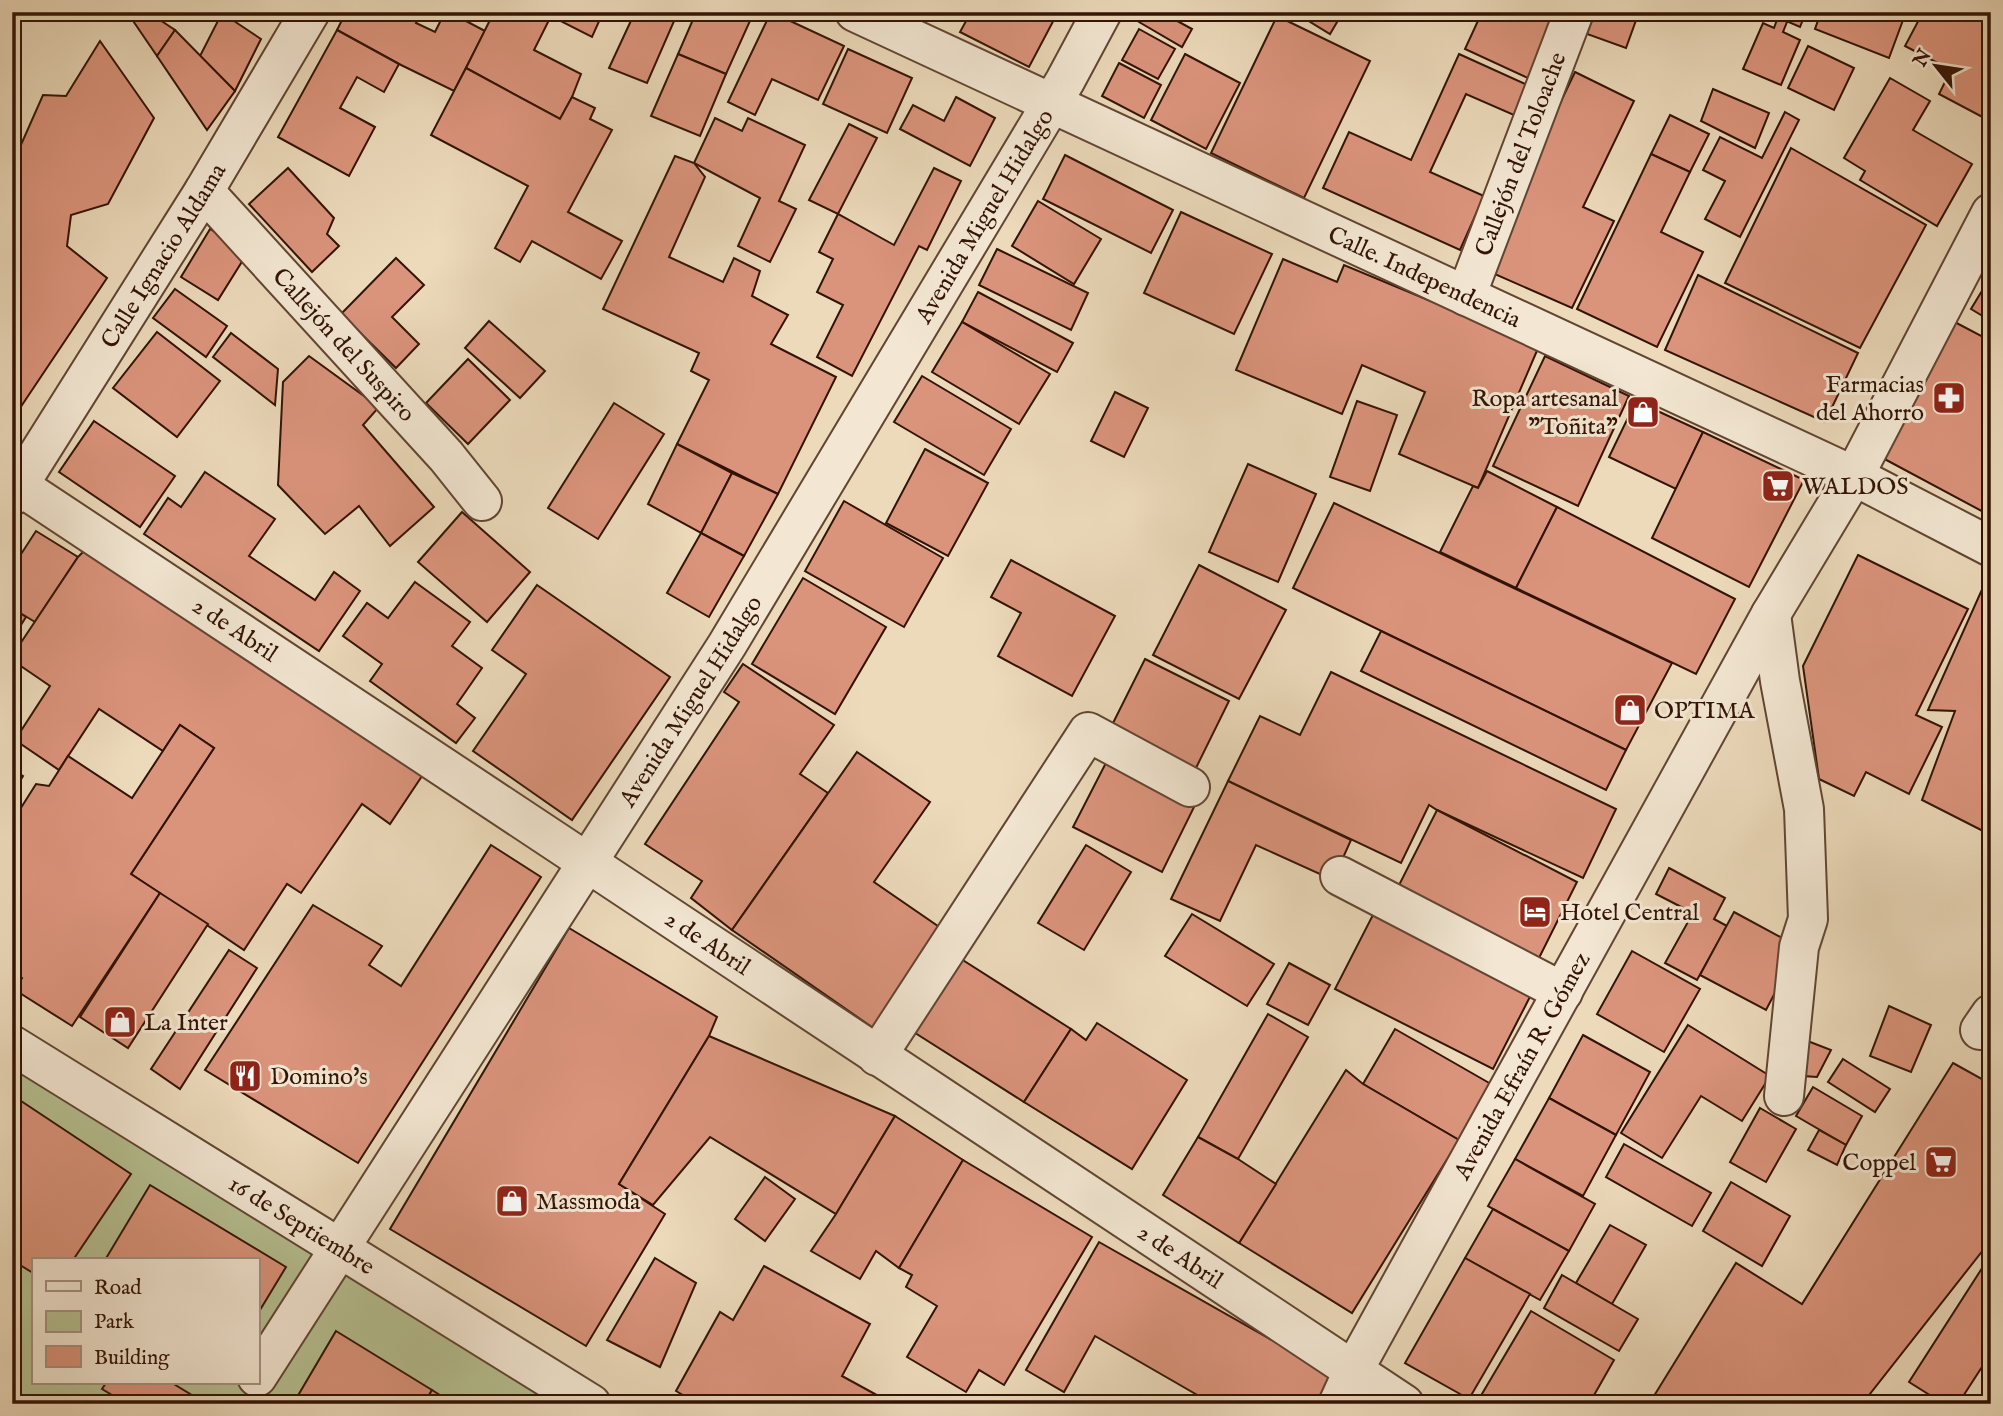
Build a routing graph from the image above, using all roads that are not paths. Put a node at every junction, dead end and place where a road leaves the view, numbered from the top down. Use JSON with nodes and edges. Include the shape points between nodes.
{"nodes":[{"id":1,"x":310,"y":12,"type":"edge"},
{"id":2,"x":855,"y":12,"type":"edge"},
{"id":3,"x":1102,"y":12,"type":"edge"},
{"id":4,"x":1574,"y":12,"type":"edge"},
{"id":5,"x":1051,"y":103,"type":"junction"},
{"id":6,"x":204,"y":191,"type":"junction"},
{"id":7,"x":1991,"y":213,"type":"edge"},
{"id":8,"x":1466,"y":296,"type":"junction"},
{"id":9,"x":1854,"y":475,"type":"junction"},
{"id":10,"x":15,"y":487,"type":"edge"},
{"id":11,"x":482,"y":501,"type":"dead end"},
{"id":12,"x":1991,"y":547,"type":"edge"},
{"id":13,"x":1771,"y":614,"type":"junction"},
{"id":14,"x":1190,"y":787,"type":"dead end"},
{"id":15,"x":587,"y":862,"type":"junction"},
{"id":16,"x":1340,"y":876,"type":"dead end"},
{"id":17,"x":1563,"y":992,"type":"junction"},
{"id":18,"x":12,"y":1045,"type":"edge"},
{"id":19,"x":877,"y":1056,"type":"junction"},
{"id":20,"x":1784,"y":1096,"type":"dead end"},
{"id":21,"x":340,"y":1247,"type":"junction"},
{"id":22,"x":259,"y":1374,"type":"edge"},
{"id":23,"x":253,"y":1384,"type":"edge"},
{"id":24,"x":1345,"y":1388,"type":"edge"},
{"id":25,"x":240,"y":1404,"type":"edge"},
{"id":26,"x":591,"y":1404,"type":"edge"},
{"id":27,"x":1404,"y":1404,"type":"edge"}],
"edges":[{"from":1,"to":6,"type":"street","name":"Calle Ignacio Aldama"},
{"from":2,"to":5,"type":"street","name":"Calle. Independencia"},
{"from":3,"to":5,"type":"street","name":"Avenida Miguel Hidalgo"},
{"from":4,"to":8,"type":"street","name":"Callejón del Toloache"},
{"from":5,"to":8,"type":"street","name":"Calle. Independencia"},
{"from":5,"to":15,"type":"street","name":"Avenida Miguel Hidalgo","via":[[727,645]]},
{"from":6,"to":10,"type":"street","name":"Calle Ignacio Aldama"},
{"from":6,"to":11,"type":"street","name":"Callejón del Suspiro"},
{"from":7,"to":9,"type":"street","name":"Avenida Efraín R. Gómez"},
{"from":8,"to":9,"type":"street","name":"Calle. Independencia"},
{"from":9,"to":12,"type":"street","name":"Calle. Independencia"},
{"from":9,"to":13,"type":"street","name":"Avenida Efraín R. Gómez"},
{"from":10,"to":15,"type":"street","name":"2 de Abril"},
{"from":13,"to":17,"type":"street","name":"Avenida Efraín R. Gómez"},
{"from":13,"to":20,"type":"street","via":[[1804,809],[1808,919],[1799,947]]},
{"from":14,"to":19,"type":"street","via":[[1087,732]]},
{"from":15,"to":19,"type":"street","name":"2 de Abril"},
{"from":15,"to":21,"type":"street","name":"Avenida Miguel Hidalgo"},
{"from":16,"to":17,"type":"street"},
{"from":17,"to":24,"type":"street","name":"Avenida Efraín R. Gómez"},
{"from":18,"to":21,"type":"street","name":"16 de Septiembre"},
{"from":19,"to":24,"type":"street","name":"2 de Abril"},
{"from":21,"to":22,"type":"street","name":"Avenida Miguel Hidalgo"},
{"from":21,"to":26,"type":"street","name":"16 de Septiembre"},
{"from":23,"to":25,"type":"street"},
{"from":24,"to":27,"type":"street","name":"2 de Abril"}]}
